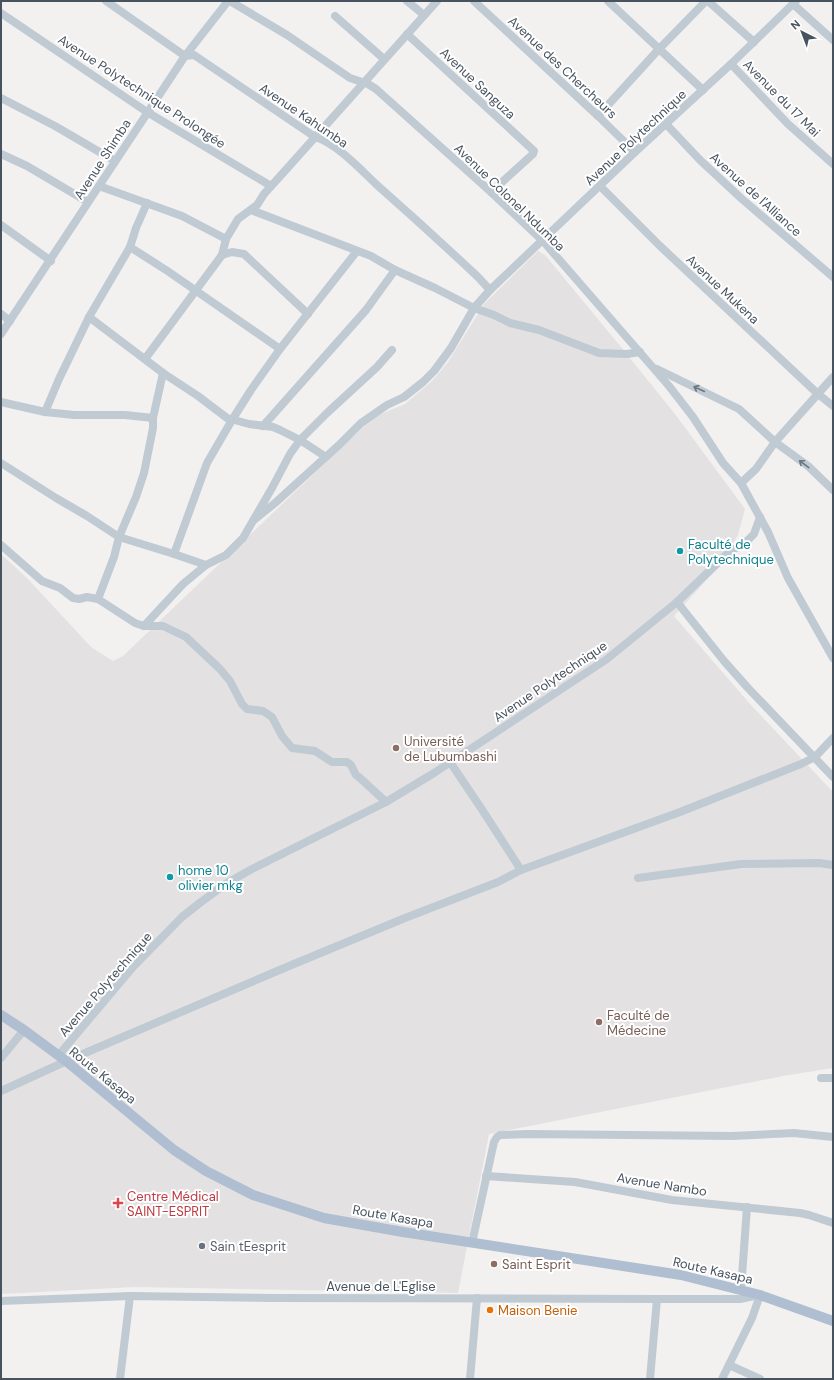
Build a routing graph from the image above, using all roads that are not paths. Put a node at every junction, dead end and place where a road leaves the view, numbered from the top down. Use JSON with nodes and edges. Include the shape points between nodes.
{"nodes":[{"id":1,"x":106,"y":1,"type":"edge"},
{"id":2,"x":229,"y":1,"type":"edge"},
{"id":3,"x":407,"y":1,"type":"edge"},
{"id":4,"x":437,"y":1,"type":"edge"},
{"id":5,"x":474,"y":1,"type":"edge"},
{"id":6,"x":608,"y":1,"type":"edge"},
{"id":7,"x":707,"y":1,"type":"edge"},
{"id":8,"x":795,"y":2,"type":"edge"},
{"id":9,"x":1,"y":13,"type":"edge"},
{"id":10,"x":335,"y":16,"type":"dead end"},
{"id":11,"x":424,"y":16,"type":"junction"},
{"id":12,"x":407,"y":34,"type":"junction"},
{"id":13,"x":833,"y":40,"type":"edge"},
{"id":14,"x":754,"y":42,"type":"junction"},
{"id":15,"x":659,"y":49,"type":"junction"},
{"id":16,"x":185,"y":56,"type":"junction"},
{"id":17,"x":384,"y":59,"type":"junction"},
{"id":18,"x":731,"y":64,"type":"junction"},
{"id":19,"x":363,"y":82,"type":"junction"},
{"id":20,"x":703,"y":90,"type":"junction"},
{"id":21,"x":1,"y":98,"type":"edge"},
{"id":22,"x":147,"y":112,"type":"junction"},
{"id":23,"x":598,"y":116,"type":"junction"},
{"id":24,"x":666,"y":124,"type":"junction"},
{"id":25,"x":315,"y":137,"type":"junction"},
{"id":26,"x":635,"y":152,"type":"junction"},
{"id":27,"x":1,"y":154,"type":"edge"},
{"id":28,"x":115,"y":161,"type":"junction"},
{"id":29,"x":833,"y":164,"type":"edge"},
{"id":30,"x":99,"y":186,"type":"junction"},
{"id":31,"x":271,"y":186,"type":"junction"},
{"id":32,"x":600,"y":186,"type":"junction"},
{"id":33,"x":491,"y":192,"type":"junction"},
{"id":34,"x":88,"y":202,"type":"junction"},
{"id":35,"x":147,"y":203,"type":"junction"},
{"id":36,"x":252,"y":210,"type":"junction"},
{"id":37,"x":1,"y":225,"type":"edge"},
{"id":38,"x":226,"y":239,"type":"junction"},
{"id":39,"x":543,"y":241,"type":"junction"},
{"id":40,"x":130,"y":247,"type":"junction"},
{"id":41,"x":357,"y":251,"type":"junction"},
{"id":42,"x":222,"y":255,"type":"junction"},
{"id":43,"x":50,"y":261,"type":"junction"},
{"id":44,"x":395,"y":270,"type":"junction"},
{"id":45,"x":833,"y":277,"type":"edge"},
{"id":46,"x":196,"y":290,"type":"junction"},
{"id":47,"x":490,"y":290,"type":"junction"},
{"id":48,"x":474,"y":308,"type":"junction"},
{"id":49,"x":1,"y":314,"type":"edge"},
{"id":50,"x":308,"y":314,"type":"junction"},
{"id":51,"x":89,"y":317,"type":"junction"},
{"id":52,"x":10,"y":321,"type":"junction"},
{"id":53,"x":1,"y":334,"type":"edge"},
{"id":54,"x":280,"y":349,"type":"junction"},
{"id":55,"x":392,"y":350,"type":"dead end"},
{"id":56,"x":640,"y":352,"type":"junction"},
{"id":57,"x":145,"y":359,"type":"junction"},
{"id":58,"x":654,"y":368,"type":"junction"},
{"id":59,"x":163,"y":373,"type":"junction"},
{"id":60,"x":833,"y":377,"type":"edge"},
{"id":61,"x":818,"y":394,"type":"junction"},
{"id":62,"x":1,"y":402,"type":"edge"},
{"id":63,"x":833,"y":406,"type":"edge"},
{"id":64,"x":45,"y":412,"type":"junction"},
{"id":65,"x":153,"y":418,"type":"junction"},
{"id":66,"x":232,"y":420,"type":"junction"},
{"id":67,"x":263,"y":426,"type":"junction"},
{"id":68,"x":300,"y":440,"type":"junction"},
{"id":69,"x":775,"y":442,"type":"junction"},
{"id":70,"x":326,"y":456,"type":"junction"},
{"id":71,"x":1,"y":463,"type":"edge"},
{"id":72,"x":740,"y":483,"type":"junction"},
{"id":73,"x":833,"y":490,"type":"edge"},
{"id":74,"x":760,"y":517,"type":"junction"},
{"id":75,"x":254,"y":520,"type":"junction"},
{"id":76,"x":119,"y":537,"type":"junction"},
{"id":77,"x":1,"y":545,"type":"edge"},
{"id":78,"x":174,"y":554,"type":"junction"},
{"id":79,"x":206,"y":565,"type":"junction"},
{"id":80,"x":98,"y":599,"type":"junction"},
{"id":81,"x":677,"y":602,"type":"junction"},
{"id":82,"x":144,"y":626,"type":"junction"},
{"id":83,"x":833,"y":658,"type":"edge"},
{"id":84,"x":833,"y":738,"type":"edge"},
{"id":85,"x":815,"y":757,"type":"junction"},
{"id":86,"x":450,"y":762,"type":"junction"},
{"id":87,"x":833,"y":777,"type":"edge"},
{"id":88,"x":386,"y":802,"type":"junction"},
{"id":89,"x":833,"y":865,"type":"edge"},
{"id":90,"x":521,"y":870,"type":"junction"},
{"id":91,"x":638,"y":878,"type":"dead end"},
{"id":92,"x":1,"y":1015,"type":"edge"},
{"id":93,"x":24,"y":1030,"type":"junction"},
{"id":94,"x":1,"y":1058,"type":"edge"},
{"id":95,"x":62,"y":1058,"type":"junction"},
{"id":96,"x":821,"y":1078,"type":"dead end"},
{"id":97,"x":833,"y":1078,"type":"edge"},
{"id":98,"x":1,"y":1091,"type":"edge"},
{"id":99,"x":833,"y":1137,"type":"edge"},
{"id":100,"x":486,"y":1176,"type":"junction"},
{"id":101,"x":747,"y":1207,"type":"junction"},
{"id":102,"x":833,"y":1223,"type":"edge"},
{"id":103,"x":472,"y":1243,"type":"junction"},
{"id":104,"x":741,"y":1290,"type":"junction"},
{"id":105,"x":760,"y":1295,"type":"junction"},
{"id":106,"x":130,"y":1296,"type":"junction"},
{"id":107,"x":477,"y":1298,"type":"junction"},
{"id":108,"x":657,"y":1299,"type":"junction"},
{"id":109,"x":1,"y":1301,"type":"edge"},
{"id":110,"x":833,"y":1321,"type":"edge"},
{"id":111,"x":729,"y":1365,"type":"junction"},
{"id":112,"x":120,"y":1379,"type":"edge"},
{"id":113,"x":470,"y":1379,"type":"edge"},
{"id":114,"x":650,"y":1379,"type":"edge"},
{"id":115,"x":722,"y":1379,"type":"edge"},
{"id":116,"x":760,"y":1379,"type":"edge"}],
"edges":[{"from":1,"to":16,"type":"street","name":"Avenue Kahumba"},
{"from":2,"to":16,"type":"street","name":"Avenue Shimba"},
{"from":2,"to":19,"type":"street","name":"Avenue Colonel Ndumba","via":[[287,35],[350,78]]},
{"from":3,"to":11,"type":"street"},
{"from":4,"to":11,"type":"street"},
{"from":5,"to":23,"type":"street","name":"Avenue des Chercheurs"},
{"from":6,"to":15,"type":"street"},
{"from":7,"to":14,"type":"street"},
{"from":7,"to":15,"type":"street"},
{"from":8,"to":13,"type":"street"},
{"from":8,"to":14,"type":"street","name":"Avenue Polytechnique"},
{"from":9,"to":22,"type":"street","name":"Avenue Polytechnique Prolongée"},
{"from":10,"to":17,"type":"street"},
{"from":11,"to":12,"type":"street"},
{"from":12,"to":17,"type":"street"},
{"from":12,"to":33,"type":"street","name":"Avenue Sanguza","via":[[534,151],[534,154]]},
{"from":14,"to":18,"type":"street","name":"Avenue Polytechnique"},
{"from":15,"to":20,"type":"street"},
{"from":15,"to":23,"type":"street"},
{"from":16,"to":22,"type":"street","name":"Avenue Shimba"},
{"from":16,"to":25,"type":"street","name":"Avenue Kahumba","via":[[194,55]]},
{"from":17,"to":19,"type":"street"},
{"from":18,"to":20,"type":"street","name":"Avenue Polytechnique"},
{"from":18,"to":29,"type":"street","name":"Avenue du 17 Mai","via":[[788,124]]},
{"from":19,"to":25,"type":"street"},
{"from":19,"to":33,"type":"street","name":"Avenue Colonel Ndumba","via":[[376,89]]},
{"from":20,"to":24,"type":"street","name":"Avenue Polytechnique"},
{"from":21,"to":28,"type":"street"},
{"from":22,"to":28,"type":"street","name":"Avenue Shimba"},
{"from":22,"to":31,"type":"street","name":"Avenue Polytechnique Prolongée"},
{"from":23,"to":26,"type":"street","name":"Avenue des Chercheurs"},
{"from":24,"to":26,"type":"street","name":"Avenue Polytechnique"},
{"from":24,"to":45,"type":"street","name":"Avenue de l'Alliance","via":[[742,199]]},
{"from":25,"to":31,"type":"street"},
{"from":25,"to":47,"type":"street","name":"Avenue Kahumba","via":[[330,143],[360,168]]},
{"from":26,"to":32,"type":"street","name":"Avenue Polytechnique"},
{"from":27,"to":34,"type":"street","via":[[27,166]]},
{"from":28,"to":30,"type":"street","name":"Avenue Shimba"},
{"from":30,"to":34,"type":"street","name":"Avenue Shimba"},
{"from":30,"to":35,"type":"street"},
{"from":31,"to":36,"type":"street"},
{"from":32,"to":39,"type":"street","name":"Avenue Polytechnique"},
{"from":32,"to":61,"type":"street","name":"Avenue Mukena"},
{"from":33,"to":39,"type":"street","name":"Avenue Colonel Ndumba"},
{"from":34,"to":43,"type":"street","name":"Avenue Shimba"},
{"from":35,"to":38,"type":"street","via":[[182,216]]},
{"from":35,"to":40,"type":"street"},
{"from":36,"to":38,"type":"street","via":[[238,219]]},
{"from":36,"to":41,"type":"street"},
{"from":37,"to":43,"type":"street"},
{"from":38,"to":42,"type":"street"},
{"from":39,"to":47,"type":"street","name":"Avenue Polytechnique"},
{"from":39,"to":56,"type":"street","name":"Avenue Colonel Ndumba"},
{"from":40,"to":46,"type":"street"},
{"from":40,"to":51,"type":"street"},
{"from":41,"to":44,"type":"street","via":[[378,259]]},
{"from":41,"to":50,"type":"street"},
{"from":42,"to":46,"type":"street"},
{"from":42,"to":50,"type":"street","via":[[232,252],[244,254]]},
{"from":43,"to":52,"type":"street","name":"Avenue Shimba"},
{"from":44,"to":48,"type":"street"},
{"from":44,"to":67,"type":"street","via":[[366,310]]},
{"from":46,"to":54,"type":"street"},
{"from":46,"to":57,"type":"street"},
{"from":47,"to":48,"type":"street","name":"Avenue Polytechnique"},
{"from":48,"to":56,"type":"street","via":[[596,352]]},
{"from":48,"to":70,"type":"street","name":"Avenue Polytechnique","via":[[451,348],[423,382],[361,424]]},
{"from":49,"to":52,"type":"street"},
{"from":50,"to":54,"type":"street"},
{"from":51,"to":57,"type":"street"},
{"from":51,"to":64,"type":"street"},
{"from":52,"to":53,"type":"street","name":"Avenue Shimba"},
{"from":54,"to":66,"type":"street"},
{"from":55,"to":68,"type":"street"},
{"from":56,"to":58,"type":"street","name":"Avenue Colonel Ndumba"},
{"from":57,"to":59,"type":"street"},
{"from":69,"to":58,"type":"street","one_way":true,"via":[[739,409]]},
{"from":58,"to":72,"type":"street","name":"Avenue Colonel Ndumba"},
{"from":59,"to":65,"type":"street"},
{"from":59,"to":66,"type":"street"},
{"from":60,"to":61,"type":"street"},
{"from":61,"to":63,"type":"street","name":"Avenue Mukena"},
{"from":61,"to":69,"type":"street"},
{"from":62,"to":64,"type":"street"},
{"from":64,"to":65,"type":"street"},
{"from":65,"to":76,"type":"street","via":[[144,473]]},
{"from":66,"to":67,"type":"street"},
{"from":66,"to":78,"type":"street","via":[[207,463]]},
{"from":67,"to":68,"type":"street","via":[[273,427]]},
{"from":68,"to":70,"type":"street"},
{"from":68,"to":75,"type":"street"},
{"from":69,"to":72,"type":"street","via":[[756,469]]},
{"from":73,"to":69,"type":"street","one_way":true,"via":[[808,466]]},
{"from":70,"to":75,"type":"street","name":"Avenue Polytechnique"},
{"from":71,"to":76,"type":"street"},
{"from":72,"to":74,"type":"street","name":"Avenue Colonel Ndumba"},
{"from":74,"to":81,"type":"street","name":"Avenue Polytechnique","via":[[754,534],[727,554]]},
{"from":74,"to":83,"type":"street","name":"Avenue Colonel Ndumba","via":[[788,578]]},
{"from":75,"to":79,"type":"street","via":[[243,538],[226,555]]},
{"from":76,"to":78,"type":"street"},
{"from":76,"to":80,"type":"street"},
{"from":77,"to":80,"type":"street","via":[[42,581],[60,588],[73,598]]},
{"from":78,"to":79,"type":"street"},
{"from":79,"to":82,"type":"street","via":[[183,584]]},
{"from":80,"to":82,"type":"street"},
{"from":81,"to":85,"type":"street","via":[[748,688]]},
{"from":81,"to":86,"type":"street","name":"Avenue Polytechnique","via":[[607,659]]},
{"from":82,"to":88,"type":"street","via":[[163,626],[186,638],[220,669],[247,709],[263,711],[272,717],[292,748],[315,752],[332,762],[347,762],[356,775]]},
{"from":84,"to":85,"type":"street"},
{"from":85,"to":87,"type":"street"},
{"from":85,"to":90,"type":"street","via":[[687,809]]},
{"from":86,"to":88,"type":"street","name":"Avenue Polytechnique"},
{"from":86,"to":90,"type":"street"},
{"from":88,"to":95,"type":"street","name":"Avenue Polytechnique","via":[[252,869],[201,902],[133,967]]},
{"from":89,"to":91,"type":"street","via":[[741,864]]},
{"from":90,"to":95,"type":"street","via":[[498,882]]},
{"from":92,"to":93,"type":"main road","name":"Route Kasapa"},
{"from":93,"to":94,"type":"street"},
{"from":93,"to":95,"type":"main road","name":"Route Kasapa"},
{"from":95,"to":98,"type":"street"},
{"from":95,"to":103,"type":"main road","name":"Route Kasapa","via":[[174,1150],[206,1171],[253,1195],[324,1218]]},
{"from":96,"to":97,"type":"street"},
{"from":99,"to":100,"type":"street","via":[[794,1133],[732,1136],[500,1135],[494,1142]]},
{"from":100,"to":101,"type":"street","name":"Avenue Nambo","via":[[575,1182],[672,1200]]},
{"from":100,"to":103,"type":"street"},
{"from":101,"to":102,"type":"street","name":"Avenue Nambo","via":[[809,1214]]},
{"from":101,"to":104,"type":"street"},
{"from":103,"to":104,"type":"main road","name":"Route Kasapa","via":[[681,1275]]},
{"from":104,"to":105,"type":"main road","name":"Route Kasapa"},
{"from":105,"to":108,"type":"street","name":"Avenue de L'Eglise","via":[[740,1299]]},
{"from":105,"to":110,"type":"main road","name":"Route Kasapa"},
{"from":105,"to":111,"type":"street"},
{"from":106,"to":107,"type":"street","name":"Avenue de L'Eglise"},
{"from":106,"to":109,"type":"street","name":"Avenue de L'Eglise"},
{"from":106,"to":112,"type":"street"},
{"from":107,"to":108,"type":"street","name":"Avenue de L'Eglise"},
{"from":107,"to":113,"type":"street"},
{"from":108,"to":114,"type":"street"},
{"from":111,"to":115,"type":"street"},
{"from":111,"to":116,"type":"street"}]}
